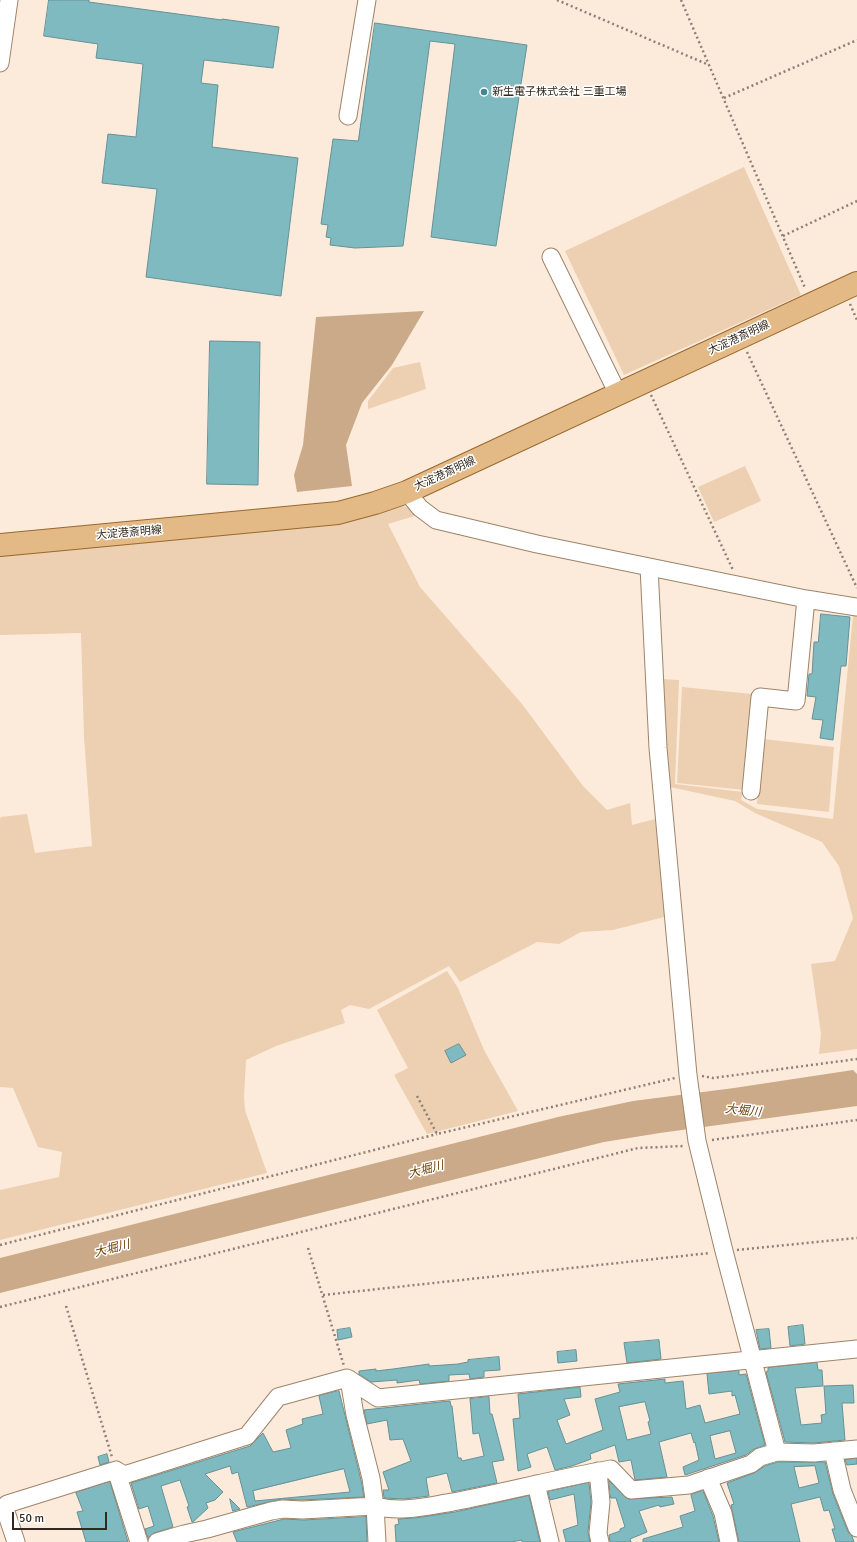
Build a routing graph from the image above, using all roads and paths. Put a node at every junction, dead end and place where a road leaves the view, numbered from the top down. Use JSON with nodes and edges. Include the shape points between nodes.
{"nodes":[{"id":1,"x":8,"y":0,"type":"edge"},
{"id":2,"x":367,"y":0,"type":"edge"},
{"id":3,"x":557,"y":0,"type":"edge"},
{"id":4,"x":681,"y":0,"type":"edge"},
{"id":5,"x":857,"y":40,"type":"edge"},
{"id":6,"x":0,"y":63,"type":"edge"},
{"id":7,"x":710,"y":65,"type":"junction"},
{"id":8,"x":724,"y":98,"type":"junction"},
{"id":9,"x":348,"y":116,"type":"dead end"},
{"id":10,"x":857,"y":201,"type":"edge"},
{"id":11,"x":783,"y":236,"type":"junction"},
{"id":12,"x":551,"y":257,"type":"dead end"},
{"id":13,"x":857,"y":283,"type":"edge"},
{"id":14,"x":812,"y":304,"type":"junction"},
{"id":15,"x":740,"y":337,"type":"junction"},
{"id":16,"x":645,"y":382,"type":"junction"},
{"id":17,"x":618,"y":394,"type":"junction"},
{"id":18,"x":407,"y":492,"type":"junction"},
{"id":19,"x":0,"y":545,"type":"edge"},
{"id":20,"x":648,"y":566,"type":"junction"},
{"id":21,"x":740,"y":585,"type":"junction"},
{"id":22,"x":857,"y":588,"type":"edge"},
{"id":23,"x":806,"y":599,"type":"junction"},
{"id":24,"x":857,"y":606,"type":"edge"},
{"id":25,"x":751,"y":791,"type":"dead end"},
{"id":26,"x":857,"y":1059,"type":"edge"},
{"id":27,"x":689,"y":1078,"type":"junction"},
{"id":28,"x":417,"y":1096,"type":"dead end"},
{"id":29,"x":857,"y":1120,"type":"edge"},
{"id":30,"x":437,"y":1134,"type":"junction"},
{"id":31,"x":698,"y":1144,"type":"junction"},
{"id":32,"x":857,"y":1238,"type":"edge"},
{"id":33,"x":0,"y":1245,"type":"edge"},
{"id":34,"x":308,"y":1248,"type":"dead end"},
{"id":35,"x":724,"y":1251,"type":"junction"},
{"id":36,"x":323,"y":1294,"type":"junction"},
{"id":37,"x":66,"y":1306,"type":"dead end"},
{"id":38,"x":0,"y":1307,"type":"edge"},
{"id":39,"x":857,"y":1350,"type":"edge"},
{"id":40,"x":753,"y":1360,"type":"junction"},
{"id":41,"x":348,"y":1378,"type":"junction"},
{"id":42,"x":857,"y":1449,"type":"edge"},
{"id":43,"x":833,"y":1451,"type":"junction"},
{"id":44,"x":777,"y":1452,"type":"junction"},
{"id":45,"x":116,"y":1470,"type":"junction"},
{"id":46,"x":598,"y":1471,"type":"junction"},
{"id":47,"x":708,"y":1478,"type":"junction"},
{"id":48,"x":536,"y":1484,"type":"junction"},
{"id":49,"x":375,"y":1506,"type":"junction"},
{"id":50,"x":857,"y":1528,"type":"edge"},
{"id":51,"x":16,"y":1542,"type":"edge"},
{"id":52,"x":139,"y":1542,"type":"edge"},
{"id":53,"x":157,"y":1542,"type":"edge"},
{"id":54,"x":376,"y":1542,"type":"edge"},
{"id":55,"x":550,"y":1542,"type":"edge"},
{"id":56,"x":600,"y":1542,"type":"edge"},
{"id":57,"x":729,"y":1542,"type":"edge"}],
"edges":[{"from":1,"to":6,"type":"street"},
{"from":2,"to":9,"type":"street"},
{"from":3,"to":7,"type":"path"},
{"from":4,"to":7,"type":"path"},
{"from":5,"to":8,"type":"path"},
{"from":7,"to":8,"type":"path"},
{"from":8,"to":11,"type":"path"},
{"from":10,"to":11,"type":"path"},
{"from":11,"to":14,"type":"path"},
{"from":12,"to":17,"type":"street"},
{"from":13,"to":14,"type":"main road","name":"大淀港斎明線"},
{"from":14,"to":15,"type":"main road","name":"大淀港斎明線"},
{"from":15,"to":16,"type":"main road","name":"大淀港斎明線"},
{"from":15,"to":22,"type":"path"},
{"from":16,"to":17,"type":"main road","name":"大淀港斎明線"},
{"from":16,"to":21,"type":"path"},
{"from":17,"to":18,"type":"main road","name":"大淀港斎明線"},
{"from":18,"to":19,"type":"main road","name":"大淀港斎明線","via":[[375,504],[338,513]]},
{"from":18,"to":20,"type":"street","via":[[420,508],[436,520],[537,544]]},
{"from":20,"to":21,"type":"street"},
{"from":20,"to":27,"type":"street","via":[[658,748]]},
{"from":21,"to":23,"type":"street"},
{"from":23,"to":24,"type":"street"},
{"from":23,"to":25,"type":"street","via":[[796,701],[760,697]]},
{"from":26,"to":27,"type":"path","via":[[713,1078]]},
{"from":27,"to":30,"type":"path"},
{"from":27,"to":31,"type":"street"},
{"from":28,"to":30,"type":"path"},
{"from":29,"to":31,"type":"path"},
{"from":30,"to":33,"type":"path"},
{"from":31,"to":35,"type":"street"},
{"from":31,"to":38,"type":"path","via":[[638,1148]]},
{"from":32,"to":35,"type":"path"},
{"from":34,"to":36,"type":"path"},
{"from":35,"to":36,"type":"path"},
{"from":35,"to":40,"type":"street"},
{"from":36,"to":41,"type":"path"},
{"from":37,"to":45,"type":"path"},
{"from":39,"to":40,"type":"street"},
{"from":40,"to":41,"type":"street","via":[[378,1398]]},
{"from":40,"to":44,"type":"street"},
{"from":41,"to":45,"type":"street","via":[[278,1397],[247,1436],[124,1475]]},
{"from":41,"to":49,"type":"street"},
{"from":42,"to":43,"type":"street"},
{"from":43,"to":44,"type":"street"},
{"from":43,"to":50,"type":"street","via":[[842,1490]]},
{"from":44,"to":47,"type":"street","via":[[760,1457],[751,1464]]},
{"from":45,"to":51,"type":"street","via":[[7,1504],[5,1509]]},
{"from":45,"to":52,"type":"street"},
{"from":46,"to":47,"type":"street","via":[[611,1469],[631,1490],[689,1485]]},
{"from":46,"to":48,"type":"street"},
{"from":46,"to":56,"type":"street","via":[[601,1502],[598,1533]]},
{"from":47,"to":57,"type":"street","via":[[723,1513]]},
{"from":48,"to":49,"type":"street","via":[[412,1509],[386,1509]]},
{"from":48,"to":55,"type":"street"},
{"from":49,"to":53,"type":"street","via":[[283,1509]]},
{"from":49,"to":54,"type":"street"}]}
